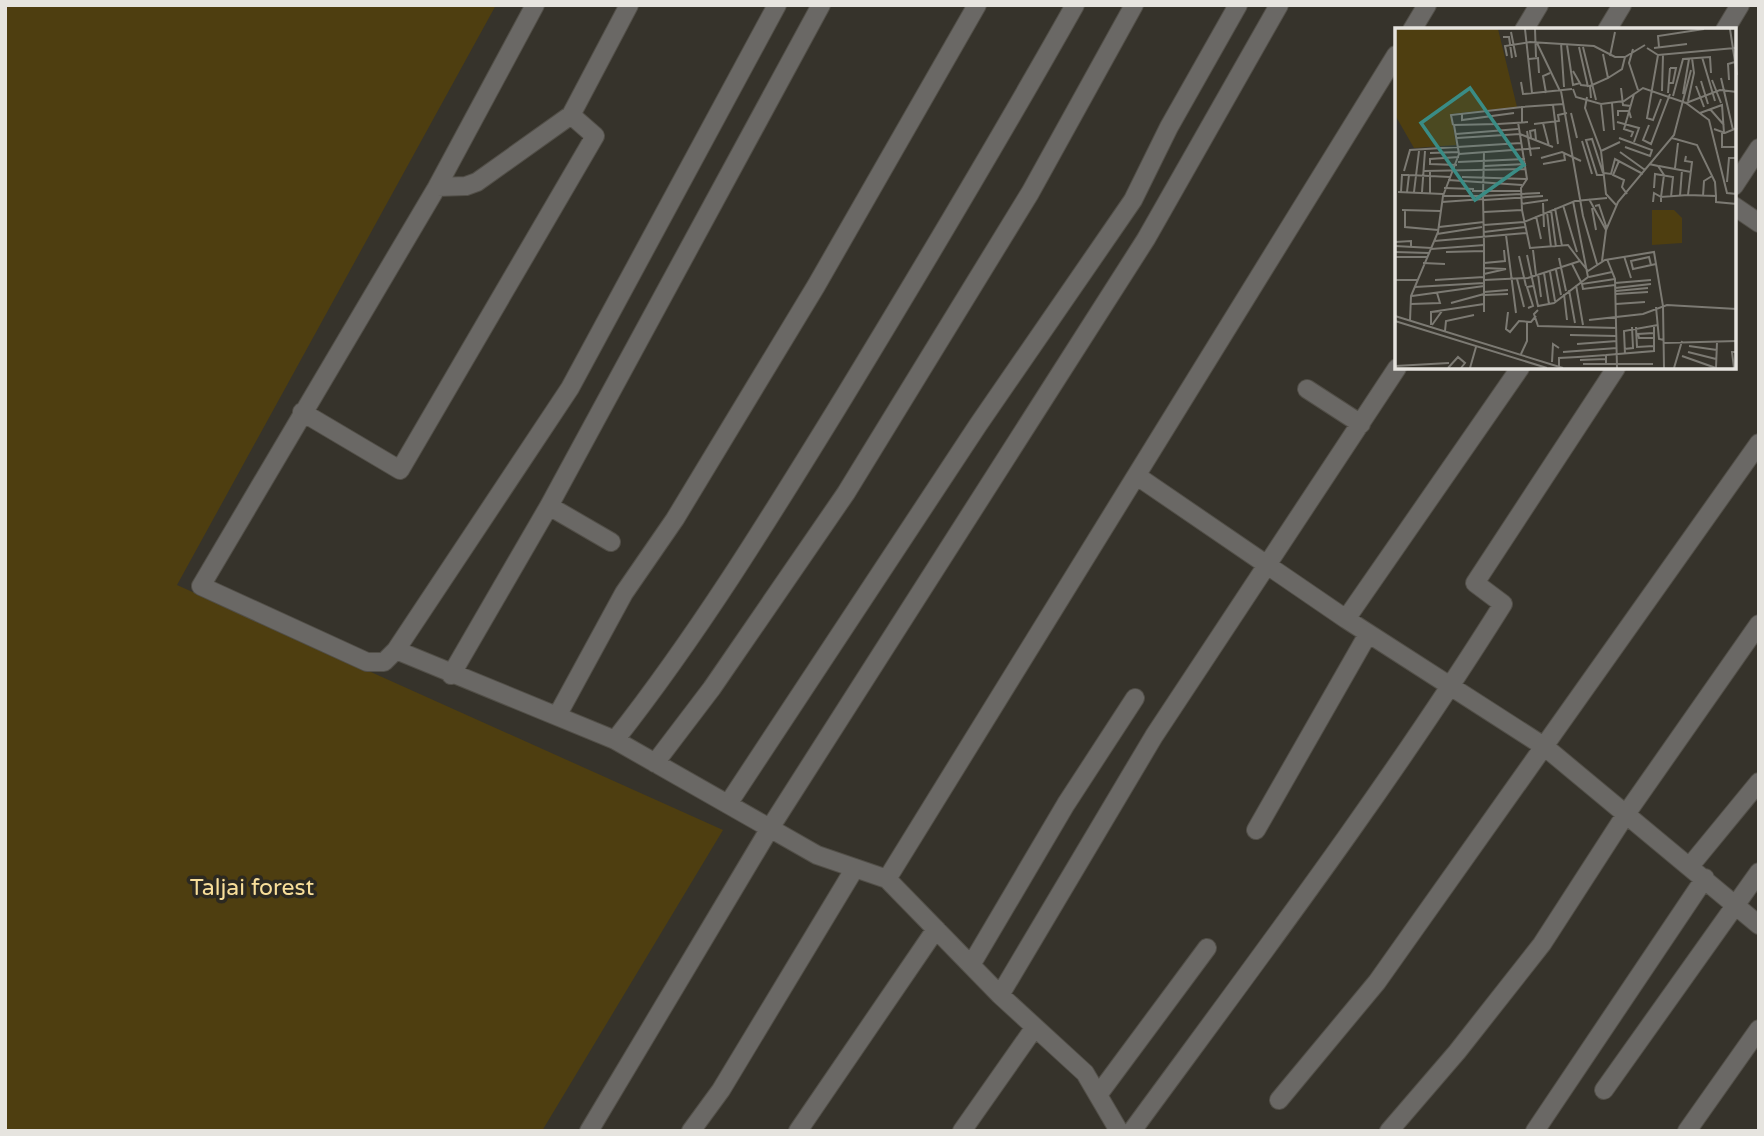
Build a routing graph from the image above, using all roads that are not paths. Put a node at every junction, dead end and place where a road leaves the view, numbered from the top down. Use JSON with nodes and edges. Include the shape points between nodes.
{"nodes":[{"id":1,"x":535,"y":5,"type":"edge"},
{"id":2,"x":629,"y":5,"type":"edge"},
{"id":3,"x":777,"y":5,"type":"edge"},
{"id":4,"x":821,"y":5,"type":"edge"},
{"id":5,"x":977,"y":5,"type":"edge"},
{"id":6,"x":1075,"y":5,"type":"edge"},
{"id":7,"x":1134,"y":5,"type":"edge"},
{"id":8,"x":1238,"y":5,"type":"edge"},
{"id":9,"x":1279,"y":5,"type":"edge"},
{"id":10,"x":1427,"y":5,"type":"edge"},
{"id":11,"x":1539,"y":5,"type":"edge"},
{"id":12,"x":1622,"y":5,"type":"edge"},
{"id":13,"x":1740,"y":5,"type":"edge"},
{"id":14,"x":1413,"y":28,"type":"edge"},
{"id":15,"x":1525,"y":28,"type":"edge"},
{"id":16,"x":1608,"y":28,"type":"edge"},
{"id":17,"x":1726,"y":28,"type":"edge"},
{"id":18,"x":1395,"y":57,"type":"edge"},
{"id":19,"x":571,"y":115,"type":"junction"},
{"id":20,"x":1759,"y":148,"type":"edge"},
{"id":21,"x":1736,"y":183,"type":"edge"},
{"id":22,"x":437,"y":187,"type":"junction"},
{"id":23,"x":1736,"y":207,"type":"edge"},
{"id":24,"x":1759,"y":223,"type":"edge"},
{"id":25,"x":1396,"y":369,"type":"edge"},
{"id":26,"x":1519,"y":369,"type":"edge"},
{"id":27,"x":1615,"y":369,"type":"edge"},
{"id":28,"x":1307,"y":389,"type":"dead end"},
{"id":29,"x":302,"y":412,"type":"junction"},
{"id":30,"x":1361,"y":424,"type":"junction"},
{"id":31,"x":1759,"y":443,"type":"edge"},
{"id":32,"x":1137,"y":476,"type":"junction"},
{"id":33,"x":549,"y":506,"type":"junction"},
{"id":34,"x":611,"y":542,"type":"dead end"},
{"id":35,"x":1269,"y":567,"type":"junction"},
{"id":36,"x":1346,"y":619,"type":"junction"},
{"id":37,"x":1759,"y":624,"type":"edge"},
{"id":38,"x":1368,"y":634,"type":"junction"},
{"id":39,"x":396,"y":650,"type":"junction"},
{"id":40,"x":451,"y":674,"type":"junction"},
{"id":41,"x":1451,"y":687,"type":"junction"},
{"id":42,"x":1135,"y":698,"type":"dead end"},
{"id":43,"x":557,"y":716,"type":"junction"},
{"id":44,"x":615,"y":740,"type":"junction"},
{"id":45,"x":1545,"y":747,"type":"junction"},
{"id":46,"x":655,"y":763,"type":"junction"},
{"id":47,"x":1759,"y":782,"type":"edge"},
{"id":48,"x":728,"y":804,"type":"junction"},
{"id":49,"x":1626,"y":814,"type":"junction"},
{"id":50,"x":770,"y":828,"type":"junction"},
{"id":51,"x":1256,"y":830,"type":"dead end"},
{"id":52,"x":1690,"y":866,"type":"junction"},
{"id":53,"x":855,"y":868,"type":"junction"},
{"id":54,"x":1759,"y":872,"type":"edge"},
{"id":55,"x":1705,"y":878,"type":"junction"},
{"id":56,"x":887,"y":879,"type":"junction"},
{"id":57,"x":1736,"y":905,"type":"junction"},
{"id":58,"x":1759,"y":925,"type":"edge"},
{"id":59,"x":936,"y":929,"type":"junction"},
{"id":60,"x":1207,"y":948,"type":"dead end"},
{"id":61,"x":971,"y":965,"type":"junction"},
{"id":62,"x":1000,"y":995,"type":"junction"},
{"id":63,"x":1035,"y":1027,"type":"junction"},
{"id":64,"x":1759,"y":1029,"type":"edge"},
{"id":65,"x":1604,"y":1090,"type":"dead end"},
{"id":66,"x":1098,"y":1094,"type":"junction"},
{"id":67,"x":1279,"y":1100,"type":"dead end"},
{"id":68,"x":589,"y":1131,"type":"edge"},
{"id":69,"x":691,"y":1131,"type":"edge"},
{"id":70,"x":798,"y":1131,"type":"edge"},
{"id":71,"x":962,"y":1131,"type":"edge"},
{"id":72,"x":1119,"y":1131,"type":"edge"},
{"id":73,"x":1132,"y":1131,"type":"edge"},
{"id":74,"x":1389,"y":1131,"type":"edge"},
{"id":75,"x":1535,"y":1131,"type":"edge"},
{"id":76,"x":1687,"y":1131,"type":"edge"}],
"edges":[{"from":1,"to":22,"type":"street"},
{"from":2,"to":19,"type":"street"},
{"from":3,"to":39,"type":"street","via":[[569,388]]},
{"from":4,"to":33,"type":"street"},
{"from":5,"to":43,"type":"street","via":[[816,286],[675,519],[624,593]]},
{"from":6,"to":44,"type":"street","via":[[979,175],[770,518],[650,696]]},
{"from":7,"to":46,"type":"street","via":[[1030,193],[846,493]]},
{"from":8,"to":48,"type":"street","via":[[1133,200]]},
{"from":9,"to":50,"type":"street","via":[[1146,239]]},
{"from":10,"to":14,"type":"street"},
{"from":11,"to":15,"type":"street"},
{"from":12,"to":16,"type":"street"},
{"from":13,"to":17,"type":"street"},
{"from":18,"to":32,"type":"street"},
{"from":19,"to":22,"type":"street","via":[[477,182]]},
{"from":19,"to":29,"type":"street","via":[[595,136],[400,470]]},
{"from":20,"to":21,"type":"street"},
{"from":22,"to":29,"type":"street"},
{"from":23,"to":24,"type":"street"},
{"from":25,"to":30,"type":"street"},
{"from":26,"to":36,"type":"street"},
{"from":27,"to":41,"type":"street","via":[[1475,583],[1503,604]]},
{"from":28,"to":30,"type":"street"},
{"from":29,"to":39,"type":"street","via":[[201,586],[367,662],[384,662]]},
{"from":30,"to":35,"type":"street"},
{"from":31,"to":45,"type":"street"},
{"from":32,"to":35,"type":"street"},
{"from":32,"to":56,"type":"street"},
{"from":33,"to":34,"type":"street"},
{"from":33,"to":40,"type":"street"},
{"from":35,"to":36,"type":"street"},
{"from":35,"to":62,"type":"street","via":[[1154,736]]},
{"from":36,"to":38,"type":"street"},
{"from":37,"to":49,"type":"street"},
{"from":38,"to":41,"type":"street"},
{"from":38,"to":51,"type":"street"},
{"from":39,"to":40,"type":"street"},
{"from":40,"to":43,"type":"street"},
{"from":41,"to":45,"type":"street"},
{"from":41,"to":73,"type":"street"},
{"from":42,"to":61,"type":"street"},
{"from":43,"to":44,"type":"street"},
{"from":44,"to":46,"type":"street"},
{"from":45,"to":49,"type":"street"},
{"from":45,"to":67,"type":"street","via":[[1377,982]]},
{"from":46,"to":48,"type":"street"},
{"from":47,"to":52,"type":"street"},
{"from":48,"to":50,"type":"street"},
{"from":49,"to":52,"type":"street"},
{"from":49,"to":74,"type":"street","via":[[1542,944]]},
{"from":50,"to":53,"type":"street","via":[[817,855]]},
{"from":50,"to":68,"type":"street"},
{"from":52,"to":55,"type":"street"},
{"from":53,"to":56,"type":"street"},
{"from":53,"to":69,"type":"street","via":[[721,1090]]},
{"from":54,"to":57,"type":"street"},
{"from":55,"to":57,"type":"street"},
{"from":55,"to":75,"type":"street"},
{"from":56,"to":59,"type":"street"},
{"from":57,"to":58,"type":"street"},
{"from":57,"to":65,"type":"street"},
{"from":59,"to":61,"type":"street"},
{"from":59,"to":70,"type":"street"},
{"from":60,"to":66,"type":"street"},
{"from":61,"to":62,"type":"street"},
{"from":62,"to":63,"type":"street"},
{"from":63,"to":66,"type":"street","via":[[1085,1073]]},
{"from":63,"to":71,"type":"street"},
{"from":64,"to":76,"type":"street"},
{"from":66,"to":72,"type":"street"}]}
